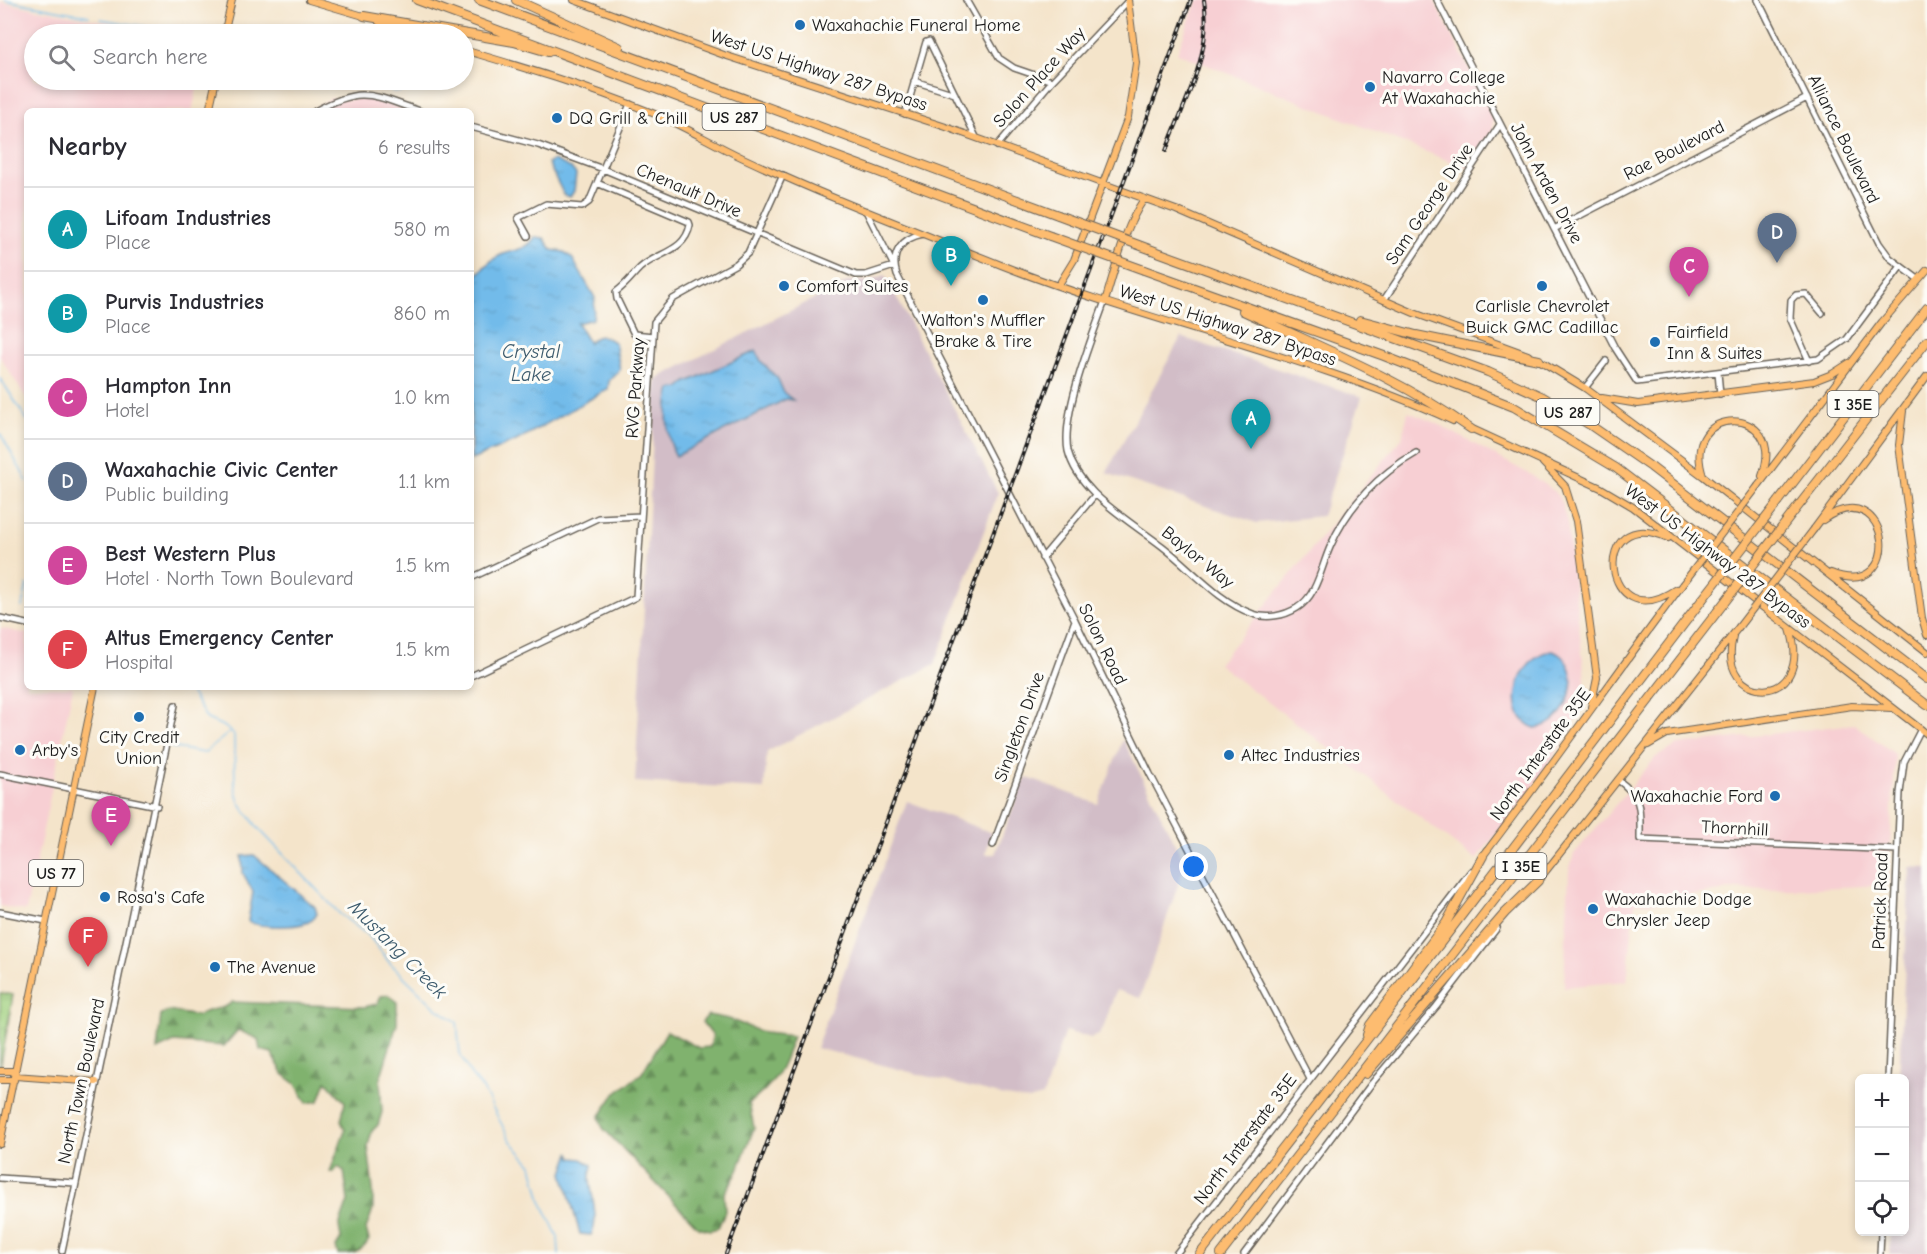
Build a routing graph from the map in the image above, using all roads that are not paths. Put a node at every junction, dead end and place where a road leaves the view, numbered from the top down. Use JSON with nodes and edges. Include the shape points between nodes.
{"nodes":[{"id":1,"x":232,"y":0,"type":"edge"},
{"id":2,"x":309,"y":0,"type":"edge"},
{"id":3,"x":417,"y":0,"type":"edge"},
{"id":4,"x":479,"y":0,"type":"edge"},
{"id":5,"x":516,"y":0,"type":"edge"},
{"id":6,"x":574,"y":0,"type":"edge"},
{"id":7,"x":966,"y":0,"type":"edge"},
{"id":8,"x":1128,"y":0,"type":"edge"},
{"id":9,"x":1437,"y":0,"type":"edge"},
{"id":10,"x":1758,"y":0,"type":"edge"},
{"id":11,"x":364,"y":16,"type":"junction"},
{"id":12,"x":226,"y":24,"type":"edge"},
{"id":13,"x":387,"y":24,"type":"edge"},
{"id":14,"x":410,"y":24,"type":"edge"},
{"id":15,"x":474,"y":35,"type":"edge"},
{"id":16,"x":621,"y":51,"type":"junction"},
{"id":17,"x":474,"y":53,"type":"edge"},
{"id":18,"x":590,"y":63,"type":"junction"},
{"id":19,"x":914,"y":81,"type":"junction"},
{"id":20,"x":1052,"y":81,"type":"junction"},
{"id":21,"x":214,"y":90,"type":"edge"},
{"id":22,"x":955,"y":94,"type":"junction"},
{"id":23,"x":1807,"y":98,"type":"junction"},
{"id":24,"x":630,"y":104,"type":"junction"},
{"id":25,"x":210,"y":108,"type":"edge"},
{"id":26,"x":321,"y":108,"type":"edge"},
{"id":27,"x":410,"y":108,"type":"edge"},
{"id":28,"x":905,"y":114,"type":"junction"},
{"id":29,"x":1499,"y":126,"type":"junction"},
{"id":30,"x":474,"y":128,"type":"edge"},
{"id":31,"x":976,"y":137,"type":"junction"},
{"id":32,"x":997,"y":146,"type":"junction"},
{"id":33,"x":603,"y":169,"type":"junction"},
{"id":34,"x":783,"y":176,"type":"junction"},
{"id":35,"x":597,"y":183,"type":"junction"},
{"id":36,"x":1103,"y":184,"type":"junction"},
{"id":37,"x":1144,"y":200,"type":"junction"},
{"id":38,"x":866,"y":211,"type":"junction"},
{"id":39,"x":1554,"y":229,"type":"junction"},
{"id":40,"x":756,"y":234,"type":"junction"},
{"id":41,"x":924,"y":234,"type":"junction"},
{"id":42,"x":528,"y":236,"type":"dead end"},
{"id":43,"x":894,"y":266,"type":"junction"},
{"id":44,"x":1901,"y":266,"type":"junction"},
{"id":45,"x":1927,"y":270,"type":"edge"},
{"id":46,"x":1918,"y":279,"type":"junction"},
{"id":47,"x":1058,"y":286,"type":"junction"},
{"id":48,"x":1290,"y":300,"type":"junction"},
{"id":49,"x":1384,"y":300,"type":"junction"},
{"id":50,"x":1105,"y":301,"type":"junction"},
{"id":51,"x":1232,"y":302,"type":"junction"},
{"id":52,"x":1927,"y":308,"type":"edge"},
{"id":53,"x":1822,"y":313,"type":"dead end"},
{"id":54,"x":653,"y":336,"type":"junction"},
{"id":55,"x":1927,"y":341,"type":"edge"},
{"id":56,"x":1855,"y":359,"type":"junction"},
{"id":57,"x":1539,"y":360,"type":"junction"},
{"id":58,"x":1606,"y":361,"type":"dead end"},
{"id":59,"x":1809,"y":361,"type":"junction"},
{"id":60,"x":1718,"y":373,"type":"junction"},
{"id":61,"x":1927,"y":376,"type":"edge"},
{"id":62,"x":1585,"y":388,"type":"junction"},
{"id":63,"x":1720,"y":394,"type":"junction"},
{"id":64,"x":1597,"y":397,"type":"junction"},
{"id":65,"x":1903,"y":411,"type":"junction"},
{"id":66,"x":1471,"y":429,"type":"junction"},
{"id":67,"x":1416,"y":453,"type":"dead end"},
{"id":68,"x":1541,"y":460,"type":"junction"},
{"id":69,"x":1703,"y":476,"type":"junction"},
{"id":70,"x":1758,"y":486,"type":"junction"},
{"id":71,"x":1095,"y":495,"type":"junction"},
{"id":72,"x":641,"y":516,"type":"junction"},
{"id":73,"x":1816,"y":526,"type":"junction"},
{"id":74,"x":1677,"y":542,"type":"junction"},
{"id":75,"x":1042,"y":558,"type":"junction"},
{"id":76,"x":1820,"y":567,"type":"junction"},
{"id":77,"x":474,"y":577,"type":"edge"},
{"id":78,"x":1682,"y":585,"type":"junction"},
{"id":79,"x":0,"y":618,"type":"edge"},
{"id":80,"x":1075,"y":620,"type":"junction"},
{"id":81,"x":24,"y":623,"type":"edge"},
{"id":82,"x":1790,"y":629,"type":"junction"},
{"id":83,"x":1736,"y":631,"type":"junction"},
{"id":84,"x":1927,"y":635,"type":"edge"},
{"id":85,"x":1927,"y":652,"type":"edge"},
{"id":86,"x":474,"y":675,"type":"edge"},
{"id":87,"x":1927,"y":679,"type":"edge"},
{"id":88,"x":94,"y":690,"type":"edge"},
{"id":89,"x":175,"y":705,"type":"dead end"},
{"id":90,"x":1927,"y":705,"type":"edge"},
{"id":91,"x":1895,"y":710,"type":"junction"},
{"id":92,"x":1587,"y":717,"type":"junction"},
{"id":93,"x":1921,"y":729,"type":"junction"},
{"id":94,"x":1927,"y":734,"type":"edge"},
{"id":95,"x":1641,"y":750,"type":"junction"},
{"id":96,"x":0,"y":774,"type":"edge"},
{"id":97,"x":1618,"y":780,"type":"junction"},
{"id":98,"x":74,"y":789,"type":"junction"},
{"id":99,"x":156,"y":806,"type":"junction"},
{"id":100,"x":993,"y":845,"type":"dead end"},
{"id":101,"x":1897,"y":850,"type":"junction"},
{"id":102,"x":1484,"y":856,"type":"junction"},
{"id":103,"x":1538,"y":881,"type":"junction"},
{"id":104,"x":0,"y":912,"type":"edge"},
{"id":105,"x":46,"y":921,"type":"junction"},
{"id":106,"x":1365,"y":1042,"type":"junction"},
{"id":107,"x":0,"y":1071,"type":"edge"},
{"id":108,"x":1888,"y":1074,"type":"edge"},
{"id":109,"x":15,"y":1076,"type":"junction"},
{"id":110,"x":1310,"y":1079,"type":"junction"},
{"id":111,"x":0,"y":1080,"type":"edge"},
{"id":112,"x":96,"y":1082,"type":"junction"},
{"id":113,"x":1325,"y":1119,"type":"junction"},
{"id":114,"x":0,"y":1144,"type":"edge"},
{"id":115,"x":0,"y":1178,"type":"edge"},
{"id":116,"x":75,"y":1183,"type":"junction"},
{"id":117,"x":1881,"y":1236,"type":"edge"},
{"id":118,"x":62,"y":1251,"type":"dead end"},
{"id":119,"x":1176,"y":1254,"type":"edge"},
{"id":120,"x":1200,"y":1254,"type":"edge"},
{"id":121,"x":1221,"y":1254,"type":"edge"},
{"id":122,"x":1244,"y":1254,"type":"edge"},
{"id":123,"x":1880,"y":1254,"type":"edge"}],
"edges":[{"from":1,"to":12,"type":"main road"},
{"from":2,"to":11,"type":"main road"},
{"from":3,"to":18,"type":"highway","number":"US 287"},
{"from":4,"to":16,"type":"highway","number":"US 287"},
{"from":5,"to":16,"type":"highway","via":[[615,44]]},
{"from":6,"to":28,"type":"main road","name":"West US Highway 287 Bypass","via":[[724,55]]},
{"from":7,"to":20,"type":"street","via":[[999,58],[1014,68]]},
{"from":8,"to":20,"type":"street","name":"Solon Place Way"},
{"from":8,"to":36,"type":"main road","via":[[1136,72],[1128,117]]},
{"from":9,"to":29,"type":"street","name":"John Arden Drive"},
{"from":10,"to":23,"type":"street","name":"Alliance Boulevard"},
{"from":11,"to":13,"type":"main road"},
{"from":11,"to":14,"type":"highway"},
{"from":15,"to":18,"type":"highway"},
{"from":16,"to":48,"type":"highway","number":"US 287","bridge":true},
{"from":17,"to":24,"type":"main road","name":"West US Highway 287 Bypass"},
{"from":18,"to":51,"type":"highway","number":"US 287","bridge":true},
{"from":19,"to":22,"type":"street"},
{"from":19,"to":22,"type":"street","via":[[929,41]]},
{"from":19,"to":28,"type":"street"},
{"from":20,"to":32,"type":"street","name":"Solon Place Way"},
{"from":21,"to":25,"type":"main road"},
{"from":22,"to":31,"type":"street"},
{"from":23,"to":39,"type":"street","name":"Rae Boulevard"},
{"from":23,"to":44,"type":"street","name":"Alliance Boulevard","via":[[1879,243]]},
{"from":24,"to":33,"type":"street"},
{"from":24,"to":34,"type":"main road","name":"West US Highway 287 Bypass"},
{"from":26,"to":27,"type":"street","via":[[345,96],[366,94]]},
{"from":28,"to":31,"type":"main road","name":"West US Highway 287 Bypass"},
{"from":29,"to":39,"type":"street","name":"John Arden Drive"},
{"from":29,"to":49,"type":"street","name":"Sam George Drive"},
{"from":30,"to":33,"type":"street","name":"Chenault Drive","via":[[538,145]]},
{"from":31,"to":32,"type":"main road","name":"West US Highway 287 Bypass"},
{"from":32,"to":36,"type":"main road","name":"West US Highway 287 Bypass"},
{"from":33,"to":35,"type":"street"},
{"from":33,"to":40,"type":"street","name":"Chenault Drive"},
{"from":34,"to":38,"type":"main road","name":"West US Highway 287 Bypass"},
{"from":34,"to":40,"type":"street","name":"RVG Parkway"},
{"from":35,"to":42,"type":"street","via":[[586,205],[546,204],[518,218]]},
{"from":35,"to":54,"type":"street","via":[[690,225],[683,243],[640,267],[629,283],[616,292],[634,334]]},
{"from":36,"to":37,"type":"main road","name":"West US Highway 287 Bypass"},
{"from":36,"to":47,"type":"main road","via":[[1074,260]]},
{"from":37,"to":49,"type":"main road","name":"West US Highway 287 Bypass","via":[[1176,210]]},
{"from":37,"to":50,"type":"main road","via":[[1112,271]]},
{"from":38,"to":41,"type":"main road","name":"West US Highway 287 Bypass"},
{"from":38,"to":43,"type":"street","name":"Solon Road"},
{"from":39,"to":60,"type":"street","name":"John Arden Drive","via":[[1615,348],[1637,382]]},
{"from":40,"to":43,"type":"street","name":"Chenault Drive","via":[[856,275]]},
{"from":40,"to":54,"type":"street","name":"RVG Parkway","via":[[748,254],[736,264],[673,299],[654,322]]},
{"from":41,"to":43,"type":"street","via":[[903,243]]},
{"from":41,"to":47,"type":"main road","name":"West US Highway 287 Bypass"},
{"from":43,"to":75,"type":"street","name":"Solon Road"},
{"from":44,"to":46,"type":"street","name":"Alliance Boulevard"},
{"from":44,"to":59,"type":"street","via":[[1847,339],[1827,355]]},
{"from":45,"to":46,"type":"main road","name":"North Interstate 35E"},
{"from":46,"to":56,"type":"main road","name":"North Interstate 35E"},
{"from":47,"to":50,"type":"main road","name":"West US Highway 287 Bypass"},
{"from":48,"to":57,"type":"highway","via":[[1416,335]]},
{"from":48,"to":87,"type":"highway","number":"US 287","via":[[1488,372],[1543,397],[1651,467]]},
{"from":49,"to":57,"type":"main road","name":"West US Highway 287 Bypass"},
{"from":50,"to":66,"type":"main road","name":"West US Highway 287 Bypass","via":[[1321,370],[1421,406]]},
{"from":50,"to":71,"type":"street","name":"Baylor Way","via":[[1067,434],[1074,466]]},
{"from":51,"to":66,"type":"highway","via":[[1243,311],[1395,382]]},
{"from":51,"to":90,"type":"highway","number":"US 287","via":[[1484,394],[1537,420],[1616,468]]},
{"from":52,"to":106,"type":"highway","number":"I 35E","bridge":true},
{"from":53,"to":59,"type":"street","via":[[1806,294],[1791,300],[1790,318]]},
{"from":54,"to":72,"type":"street","name":"RVG Parkway"},
{"from":55,"to":113,"type":"highway","number":"I 35E","bridge":true},
{"from":56,"to":63,"type":"main road","via":[[1814,381]]},
{"from":56,"to":70,"type":"main road","name":"North Interstate 35E"},
{"from":57,"to":62,"type":"main road","name":"West US Highway 287 Bypass"},
{"from":58,"to":62,"type":"street"},
{"from":59,"to":60,"type":"street"},
{"from":60,"to":63,"type":"street"},
{"from":61,"to":65,"type":"main road"},
{"from":62,"to":64,"type":"main road","name":"West US Highway 287 Bypass"},
{"from":63,"to":64,"type":"main road","via":[[1638,404]]},
{"from":64,"to":69,"type":"main road","name":"West US Highway 287 Bypass"},
{"from":65,"to":73,"type":"main road"},
{"from":65,"to":84,"type":"main road","via":[[1899,445]]},
{"from":66,"to":68,"type":"main road","name":"West US Highway 287 Bypass"},
{"from":67,"to":71,"type":"street","name":"Baylor Way","via":[[1384,475],[1352,508],[1330,545],[1308,598],[1298,607],[1272,616],[1254,615],[1218,595]]},
{"from":68,"to":74,"type":"main road","name":"West US Highway 287 Bypass","via":[[1620,499]]},
{"from":68,"to":92,"type":"main road","via":[[1565,486],[1576,521],[1597,678]]},
{"from":69,"to":70,"type":"main road","via":[[1699,452],[1706,434],[1719,422],[1742,422],[1759,431],[1767,448],[1766,466]]},
{"from":69,"to":76,"type":"main road","name":"West US Highway 287 Bypass"},
{"from":70,"to":78,"type":"main road","name":"North Interstate 35E","bridge":true},
{"from":71,"to":75,"type":"street"},
{"from":72,"to":77,"type":"street","via":[[598,518]]},
{"from":72,"to":86,"type":"street","name":"RVG Parkway","via":[[636,597]]},
{"from":73,"to":76,"type":"main road","via":[[1836,511],[1861,511],[1875,521],[1883,539],[1879,561],[1866,573],[1848,577]]},
{"from":73,"to":83,"type":"main road","bridge":true},
{"from":74,"to":78,"type":"main road","via":[[1651,531],[1633,532],[1614,552],[1613,573],[1624,592],[1639,599],[1666,595]]},
{"from":74,"to":82,"type":"main road","name":"West US Highway 287 Bypass"},
{"from":75,"to":80,"type":"street","name":"Solon Road"},
{"from":76,"to":85,"type":"main road","name":"West US Highway 287 Bypass"},
{"from":78,"to":92,"type":"main road","name":"North Interstate 35E"},
{"from":79,"to":81,"type":"street"},
{"from":80,"to":100,"type":"street","name":"Singleton Drive"},
{"from":80,"to":110,"type":"street","name":"Solon Road","via":[[1150,774]]},
{"from":82,"to":83,"type":"main road","via":[[1796,648],[1794,669],[1772,688],[1750,687],[1735,675],[1730,658]]},
{"from":82,"to":91,"type":"main road","name":"West US Highway 287 Bypass"},
{"from":83,"to":95,"type":"main road"},
{"from":88,"to":98,"type":"main road","number":"US 77"},
{"from":89,"to":99,"type":"street","name":"North Town Boulevard"},
{"from":91,"to":93,"type":"main road","name":"West US Highway 287 Bypass"},
{"from":91,"to":95,"type":"main road","via":[[1852,706],[1667,734]]},
{"from":92,"to":102,"type":"main road","name":"North Interstate 35E"},
{"from":93,"to":94,"type":"main road","name":"West US Highway 287 Bypass"},
{"from":93,"to":101,"type":"street","name":"Patrick Road","via":[[1904,762]]},
{"from":95,"to":97,"type":"main road"},
{"from":96,"to":98,"type":"street"},
{"from":97,"to":101,"type":"street","name":"Thornhill","via":[[1636,796],[1640,806],[1640,839]]},
{"from":97,"to":103,"type":"main road"},
{"from":98,"to":99,"type":"street"},
{"from":98,"to":105,"type":"main road","number":"US 77"},
{"from":99,"to":112,"type":"street","name":"North Town Boulevard"},
{"from":101,"to":108,"type":"street","name":"Patrick Road"},
{"from":102,"to":106,"type":"highway","via":[[1446,923],[1370,1025]]},
{"from":102,"to":110,"type":"street","name":"North Interstate 35E"},
{"from":103,"to":113,"type":"highway","via":[[1505,913]]},
{"from":103,"to":122,"type":"street","via":[[1372,1083]]},
{"from":104,"to":105,"type":"street"},
{"from":105,"to":109,"type":"main road","number":"US 77"},
{"from":106,"to":120,"type":"highway","number":"I 35E"},
{"from":107,"to":109,"type":"main road"},
{"from":109,"to":111,"type":"main road"},
{"from":109,"to":112,"type":"main road"},
{"from":109,"to":114,"type":"main road","number":"US 77"},
{"from":110,"to":119,"type":"street","name":"North Interstate 35E"},
{"from":112,"to":116,"type":"street","name":"North Town Boulevard"},
{"from":113,"to":121,"type":"highway","number":"I 35E"},
{"from":115,"to":116,"type":"street"},
{"from":116,"to":118,"type":"street","name":"North Town Boulevard"},
{"from":117,"to":123,"type":"street"}]}
